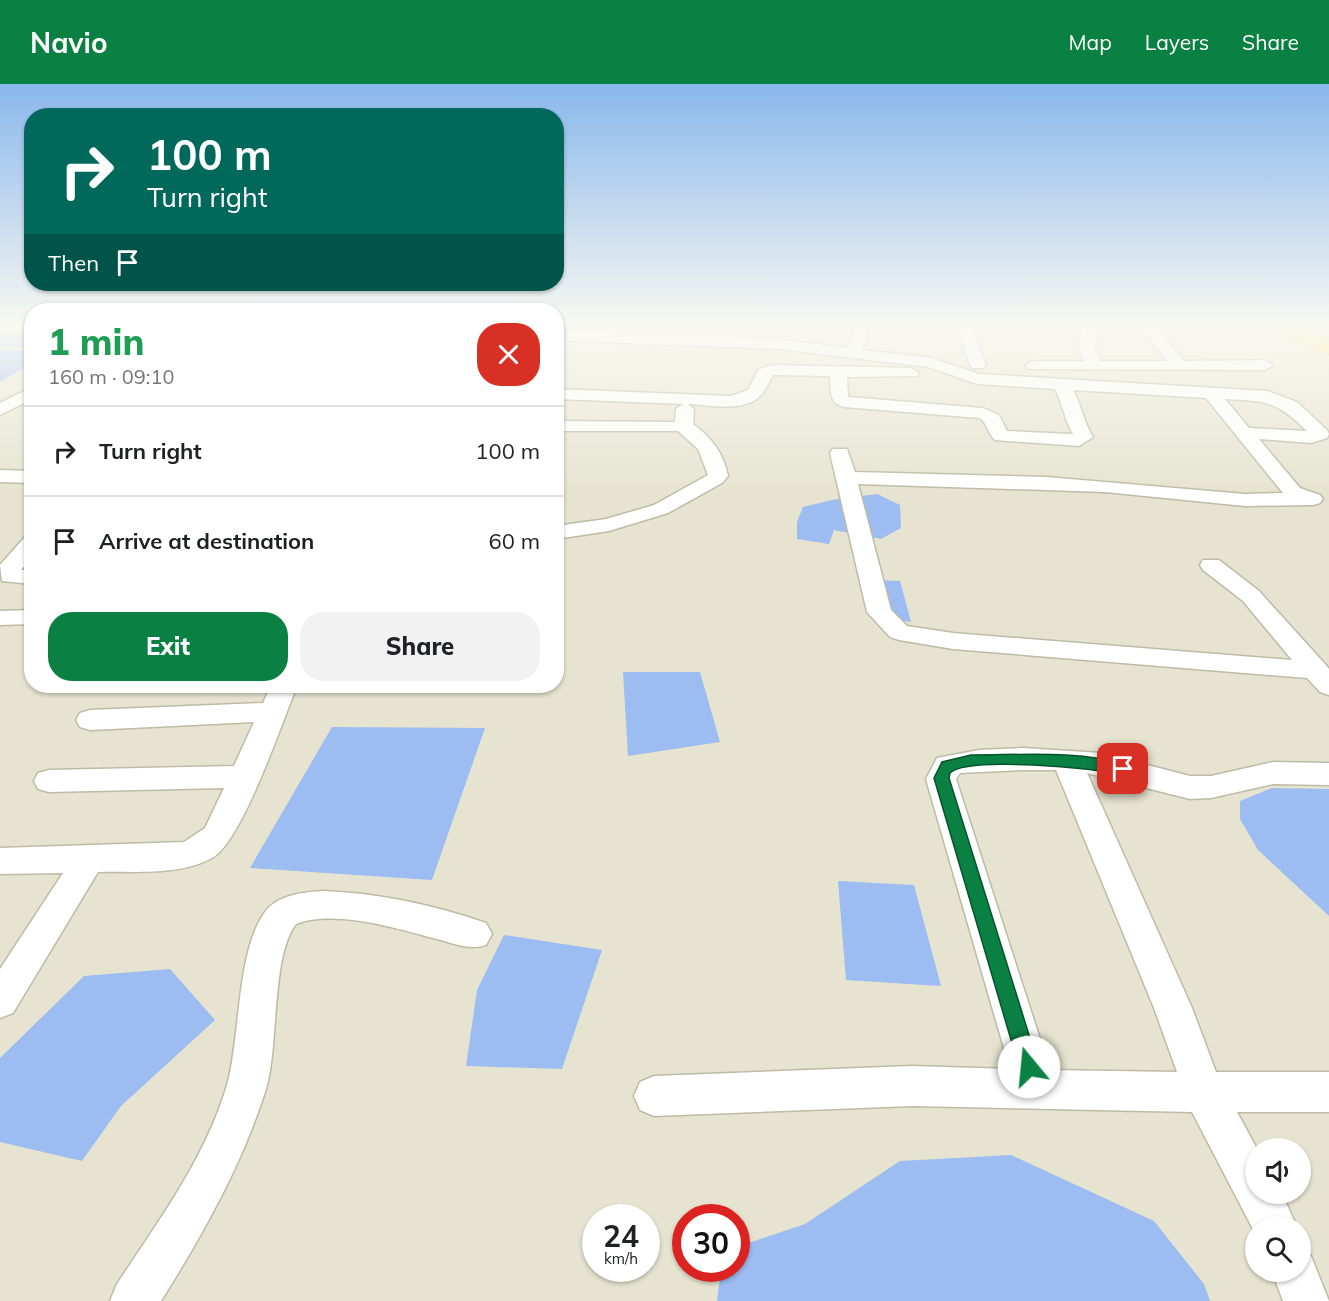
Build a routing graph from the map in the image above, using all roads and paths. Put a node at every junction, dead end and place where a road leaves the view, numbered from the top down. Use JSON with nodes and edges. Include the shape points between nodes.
{"nodes":[{"id":1,"x":762,"y":382,"type":"edge"},
{"id":2,"x":839,"y":382,"type":"edge"},
{"id":3,"x":1024,"y":382,"type":"edge"},
{"id":4,"x":1061,"y":384,"type":"junction"},
{"id":5,"x":1211,"y":393,"type":"junction"},
{"id":6,"x":564,"y":394,"type":"edge"},
{"id":7,"x":24,"y":396,"type":"edge"},
{"id":8,"x":684,"y":399,"type":"junction"},
{"id":9,"x":24,"y":408,"type":"edge"},
{"id":10,"x":0,"y":410,"type":"edge"},
{"id":11,"x":681,"y":425,"type":"junction"},
{"id":12,"x":564,"y":426,"type":"edge"},
{"id":13,"x":1243,"y":433,"type":"junction"},
{"id":14,"x":840,"y":453,"type":"dead end"},
{"id":15,"x":0,"y":476,"type":"edge"},
{"id":16,"x":24,"y":477,"type":"edge"},
{"id":17,"x":848,"y":478,"type":"junction"},
{"id":18,"x":1321,"y":500,"type":"edge"},
{"id":19,"x":564,"y":532,"type":"edge"},
{"id":20,"x":24,"y":552,"type":"edge"},
{"id":21,"x":1211,"y":565,"type":"dead end"},
{"id":22,"x":24,"y":577,"type":"edge"},
{"id":23,"x":24,"y":617,"type":"edge"},
{"id":24,"x":0,"y":618,"type":"edge"},
{"id":25,"x":1322,"y":678,"type":"edge"},
{"id":26,"x":278,"y":699,"type":"edge"},
{"id":27,"x":90,"y":720,"type":"dead end"},
{"id":28,"x":1067,"y":760,"type":"junction"},
{"id":29,"x":1329,"y":774,"type":"edge"},
{"id":30,"x":244,"y":777,"type":"junction"},
{"id":31,"x":49,"y":782,"type":"dead end"},
{"id":32,"x":88,"y":859,"type":"junction"},
{"id":33,"x":0,"y":861,"type":"edge"},
{"id":34,"x":474,"y":934,"type":"dead end"},
{"id":35,"x":0,"y":1001,"type":"edge"},
{"id":36,"x":1036,"y":1089,"type":"junction"},
{"id":37,"x":1329,"y":1092,"type":"edge"},
{"id":38,"x":1204,"y":1093,"type":"junction"},
{"id":39,"x":654,"y":1096,"type":"dead end"},
{"id":40,"x":1245,"y":1169,"type":"edge"},
{"id":41,"x":1299,"y":1282,"type":"edge"},
{"id":42,"x":134,"y":1301,"type":"edge"},
{"id":43,"x":1307,"y":1301,"type":"edge"}],
"edges":[{"from":1,"to":8,"type":"street","via":[[759,390],[743,399]]},
{"from":2,"to":4,"type":"street","via":[[840,399],[844,402],[978,413],[993,419],[1002,436],[1079,440],[1084,436],[1074,421],[1073,406]]},
{"from":3,"to":4,"type":"street"},
{"from":4,"to":5,"type":"street"},
{"from":5,"to":13,"type":"street"},
{"from":5,"to":13,"type":"street","via":[[1282,400],[1320,434],[1311,437]]},
{"from":6,"to":8,"type":"street"},
{"from":7,"to":10,"type":"street"},
{"from":8,"to":11,"type":"street","via":[[686,417]]},
{"from":9,"to":10,"type":"street"},
{"from":11,"to":12,"type":"street"},
{"from":11,"to":19,"type":"street","via":[[707,448],[716,466],[715,479],[661,509],[609,525]]},
{"from":13,"to":18,"type":"street","via":[[1293,492]]},
{"from":14,"to":17,"type":"street"},
{"from":15,"to":16,"type":"street"},
{"from":17,"to":18,"type":"street","via":[[1046,483],[1234,500]]},
{"from":17,"to":25,"type":"street","via":[[879,612],[899,632],[953,641]]},
{"from":20,"to":22,"type":"street","via":[[7,571],[10,576]]},
{"from":21,"to":25,"type":"street","via":[[1251,596]]},
{"from":23,"to":24,"type":"street"},
{"from":26,"to":27,"type":"street"},
{"from":26,"to":30,"type":"street"},
{"from":28,"to":29,"type":"street","via":[[1101,764],[1172,785],[1203,788],[1267,773]]},
{"from":28,"to":36,"type":"street","via":[[958,762],[947,766],[941,778]]},
{"from":28,"to":38,"type":"street","via":[[1173,1008]]},
{"from":30,"to":31,"type":"street"},
{"from":30,"to":32,"type":"street","via":[[221,831],[201,851],[175,857]]},
{"from":32,"to":33,"type":"street"},
{"from":32,"to":35,"type":"street"},
{"from":34,"to":42,"type":"street","via":[[404,915],[363,909],[310,905],[282,916],[269,937],[254,1056],[232,1127],[203,1189]]},
{"from":36,"to":38,"type":"street"},
{"from":36,"to":39,"type":"street","via":[[912,1086]]},
{"from":37,"to":38,"type":"street"},
{"from":38,"to":40,"type":"street"},
{"from":41,"to":43,"type":"street"}]}
